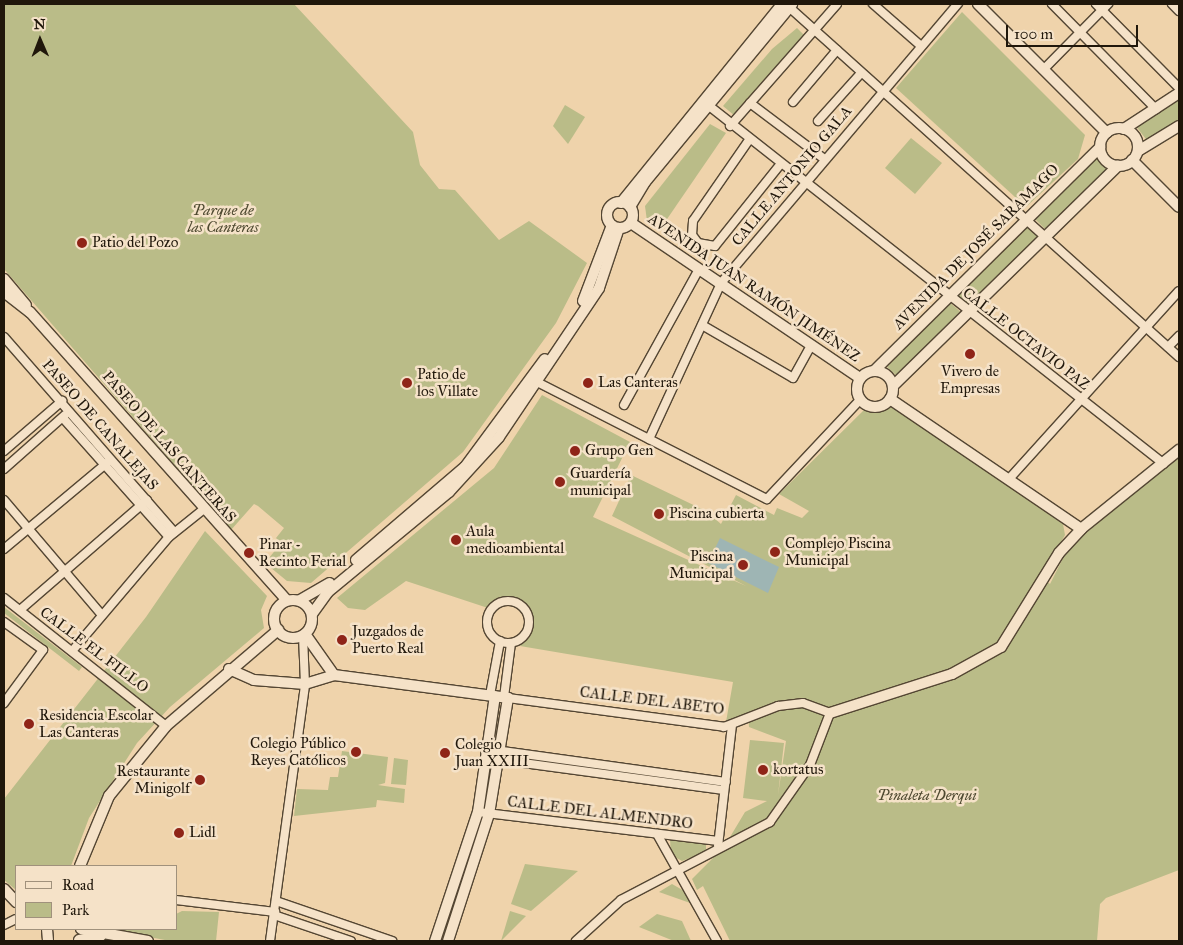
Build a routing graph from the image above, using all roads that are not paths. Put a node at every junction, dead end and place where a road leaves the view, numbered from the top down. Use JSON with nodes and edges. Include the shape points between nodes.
{"nodes":[{"id":1,"x":837,"y":4,"type":"edge"},
{"id":2,"x":873,"y":4,"type":"edge"},
{"id":3,"x":958,"y":4,"type":"edge"},
{"id":4,"x":978,"y":4,"type":"edge"},
{"id":5,"x":1052,"y":4,"type":"edge"},
{"id":6,"x":1096,"y":4,"type":"edge"},
{"id":7,"x":1108,"y":4,"type":"edge"},
{"id":8,"x":1172,"y":4,"type":"edge"},
{"id":9,"x":787,"y":5,"type":"edge"},
{"id":10,"x":1102,"y":10,"type":"junction"},
{"id":11,"x":1179,"y":10,"type":"edge"},
{"id":12,"x":814,"y":30,"type":"junction"},
{"id":13,"x":1081,"y":32,"type":"junction"},
{"id":14,"x":921,"y":46,"type":"junction"},
{"id":15,"x":837,"y":50,"type":"junction"},
{"id":16,"x":1044,"y":70,"type":"junction"},
{"id":17,"x":861,"y":73,"type":"junction"},
{"id":18,"x":1179,"y":88,"type":"edge"},
{"id":19,"x":881,"y":90,"type":"junction"},
{"id":20,"x":1179,"y":93,"type":"edge"},
{"id":21,"x":793,"y":102,"type":"dead end"},
{"id":22,"x":750,"y":103,"type":"junction"},
{"id":23,"x":708,"y":105,"type":"junction"},
{"id":24,"x":1156,"y":109,"type":"junction"},
{"id":25,"x":818,"y":121,"type":"dead end"},
{"id":26,"x":730,"y":126,"type":"junction"},
{"id":27,"x":1179,"y":126,"type":"edge"},
{"id":28,"x":1124,"y":129,"type":"junction"},
{"id":29,"x":1107,"y":133,"type":"junction"},
{"id":30,"x":749,"y":140,"type":"junction"},
{"id":31,"x":1100,"y":146,"type":"junction"},
{"id":32,"x":1135,"y":156,"type":"junction"},
{"id":33,"x":823,"y":158,"type":"junction"},
{"id":34,"x":780,"y":165,"type":"junction"},
{"id":35,"x":1118,"y":166,"type":"junction"},
{"id":36,"x":803,"y":182,"type":"junction"},
{"id":37,"x":626,"y":205,"type":"junction"},
{"id":38,"x":1179,"y":207,"type":"edge"},
{"id":39,"x":1026,"y":217,"type":"junction"},
{"id":40,"x":631,"y":222,"type":"junction"},
{"id":41,"x":615,"y":226,"type":"junction"},
{"id":42,"x":1048,"y":238,"type":"junction"},
{"id":43,"x":699,"y":269,"type":"junction"},
{"id":44,"x":4,"y":279,"type":"edge"},
{"id":45,"x":721,"y":284,"type":"junction"},
{"id":46,"x":6,"y":291,"type":"edge"},
{"id":47,"x":1179,"y":291,"type":"edge"},
{"id":48,"x":948,"y":295,"type":"junction"},
{"id":49,"x":971,"y":313,"type":"junction"},
{"id":50,"x":702,"y":325,"type":"junction"},
{"id":51,"x":1145,"y":326,"type":"junction"},
{"id":52,"x":1179,"y":336,"type":"edge"},
{"id":53,"x":4,"y":338,"type":"edge"},
{"id":54,"x":811,"y":345,"type":"junction"},
{"id":55,"x":1168,"y":347,"type":"junction"},
{"id":56,"x":1179,"y":357,"type":"edge"},
{"id":57,"x":875,"y":370,"type":"junction"},
{"id":58,"x":860,"y":378,"type":"junction"},
{"id":59,"x":538,"y":382,"type":"junction"},
{"id":60,"x":893,"y":386,"type":"junction"},
{"id":61,"x":890,"y":398,"type":"junction"},
{"id":62,"x":1080,"y":398,"type":"junction"},
{"id":63,"x":860,"y":400,"type":"junction"},
{"id":64,"x":62,"y":401,"type":"junction"},
{"id":65,"x":624,"y":405,"type":"dead end"},
{"id":66,"x":52,"y":410,"type":"junction"},
{"id":67,"x":71,"y":411,"type":"junction"},
{"id":68,"x":62,"y":418,"type":"junction"},
{"id":69,"x":649,"y":439,"type":"junction"},
{"id":70,"x":1179,"y":450,"type":"edge"},
{"id":71,"x":4,"y":451,"type":"edge"},
{"id":72,"x":111,"y":459,"type":"junction"},
{"id":73,"x":1164,"y":464,"type":"junction"},
{"id":74,"x":105,"y":465,"type":"junction"},
{"id":75,"x":4,"y":469,"type":"edge"},
{"id":76,"x":1009,"y":479,"type":"junction"},
{"id":77,"x":4,"y":500,"type":"edge"},
{"id":78,"x":144,"y":503,"type":"junction"},
{"id":79,"x":204,"y":509,"type":"junction"},
{"id":80,"x":28,"y":529,"type":"junction"},
{"id":81,"x":1081,"y":529,"type":"junction"},
{"id":82,"x":171,"y":534,"type":"junction"},
{"id":83,"x":4,"y":549,"type":"edge"},
{"id":84,"x":64,"y":570,"type":"junction"},
{"id":85,"x":4,"y":598,"type":"edge"},
{"id":86,"x":287,"y":600,"type":"junction"},
{"id":87,"x":300,"y":600,"type":"junction"},
{"id":88,"x":20,"y":610,"type":"junction"},
{"id":89,"x":312,"y":614,"type":"junction"},
{"id":90,"x":102,"y":615,"type":"junction"},
{"id":91,"x":4,"y":622,"type":"edge"},
{"id":92,"x":278,"y":630,"type":"junction"},
{"id":93,"x":304,"y":635,"type":"junction"},
{"id":94,"x":500,"y":641,"type":"junction"},
{"id":95,"x":511,"y":643,"type":"junction"},
{"id":96,"x":73,"y":650,"type":"junction"},
{"id":97,"x":229,"y":669,"type":"junction"},
{"id":98,"x":334,"y":674,"type":"junction"},
{"id":99,"x":305,"y":684,"type":"junction"},
{"id":100,"x":499,"y":696,"type":"junction"},
{"id":101,"x":4,"y":703,"type":"edge"},
{"id":102,"x":830,"y":712,"type":"junction"},
{"id":103,"x":732,"y":725,"type":"junction"},
{"id":104,"x":166,"y":726,"type":"junction"},
{"id":105,"x":487,"y":754,"type":"junction"},
{"id":106,"x":499,"y":755,"type":"junction"},
{"id":107,"x":725,"y":786,"type":"junction"},
{"id":108,"x":478,"y":812,"type":"junction"},
{"id":109,"x":489,"y":814,"type":"junction"},
{"id":110,"x":657,"y":834,"type":"junction"},
{"id":111,"x":718,"y":841,"type":"junction"},
{"id":112,"x":717,"y":850,"type":"junction"},
{"id":113,"x":82,"y":865,"type":"edge"},
{"id":114,"x":677,"y":870,"type":"junction"},
{"id":115,"x":4,"y":889,"type":"edge"},
{"id":116,"x":178,"y":900,"type":"edge"},
{"id":117,"x":15,"y":901,"type":"edge"},
{"id":118,"x":276,"y":901,"type":"junction"},
{"id":119,"x":274,"y":914,"type":"junction"},
{"id":120,"x":83,"y":930,"type":"edge"},
{"id":121,"x":103,"y":936,"type":"junction"},
{"id":122,"x":79,"y":941,"type":"edge"},
{"id":123,"x":148,"y":941,"type":"edge"},
{"id":124,"x":270,"y":941,"type":"edge"},
{"id":125,"x":351,"y":941,"type":"edge"},
{"id":126,"x":392,"y":941,"type":"edge"},
{"id":127,"x":435,"y":941,"type":"edge"},
{"id":128,"x":448,"y":941,"type":"edge"},
{"id":129,"x":576,"y":941,"type":"edge"},
{"id":130,"x":716,"y":941,"type":"edge"}],
"edges":[{"from":1,"to":12,"type":"street"},
{"from":2,"to":14,"type":"street"},
{"from":3,"to":14,"type":"street","name":"CALLE ANTONIO GALA"},
{"from":4,"to":16,"type":"street"},
{"from":5,"to":13,"type":"street"},
{"from":6,"to":10,"type":"street"},
{"from":7,"to":10,"type":"street"},
{"from":8,"to":11,"type":"street"},
{"from":9,"to":12,"type":"street"},
{"from":9,"to":23,"type":"street"},
{"from":9,"to":37,"type":"street"},
{"from":10,"to":13,"type":"street"},
{"from":10,"to":18,"type":"street"},
{"from":12,"to":15,"type":"street"},
{"from":12,"to":22,"type":"street"},
{"from":13,"to":16,"type":"street"},
{"from":13,"to":24,"type":"street"},
{"from":14,"to":19,"type":"street","name":"CALLE ANTONIO GALA"},
{"from":15,"to":17,"type":"street"},
{"from":15,"to":21,"type":"street"},
{"from":16,"to":29,"type":"street"},
{"from":17,"to":19,"type":"street"},
{"from":17,"to":25,"type":"street"},
{"from":19,"to":33,"type":"street","name":"CALLE ANTONIO GALA"},
{"from":19,"to":39,"type":"street"},
{"from":20,"to":24,"type":"street"},
{"from":22,"to":26,"type":"street"},
{"from":22,"to":33,"type":"street"},
{"from":23,"to":26,"type":"street","name":"CALLE OCTAVIO PAZ"},
{"from":23,"to":37,"type":"street"},
{"from":24,"to":28,"type":"street"},
{"from":26,"to":30,"type":"street","name":"CALLE OCTAVIO PAZ"},
{"from":27,"to":32,"type":"street"},
{"from":28,"to":29,"type":"street"},
{"from":28,"to":32,"type":"street","via":[[1136,140]]},
{"from":29,"to":31,"type":"street"},
{"from":30,"to":34,"type":"street","name":"CALLE OCTAVIO PAZ"},
{"from":30,"to":34,"type":"street","via":[[693,221],[692,235],[698,243],[715,246]]},
{"from":31,"to":35,"type":"street","via":[[1104,158]]},
{"from":31,"to":39,"type":"street","name":"AVENIDA DE JOSÉ SARAMAGO"},
{"from":32,"to":35,"type":"street"},
{"from":32,"to":38,"type":"street"},
{"from":33,"to":36,"type":"street","name":"CALLE ANTONIO GALA"},
{"from":34,"to":36,"type":"street","name":"CALLE OCTAVIO PAZ"},
{"from":35,"to":42,"type":"street"},
{"from":36,"to":45,"type":"street","name":"CALLE ANTONIO GALA"},
{"from":36,"to":48,"type":"street","name":"CALLE OCTAVIO PAZ"},
{"from":37,"to":40,"type":"street"},
{"from":37,"to":41,"type":"street","via":[[609,211]]},
{"from":39,"to":42,"type":"street"},
{"from":39,"to":48,"type":"street","name":"AVENIDA DE JOSÉ SARAMAGO"},
{"from":40,"to":41,"type":"street"},
{"from":40,"to":43,"type":"street","name":"AVENIDA JUAN RAMÓN JIMÉNEZ"},
{"from":41,"to":59,"type":"street","via":[[599,288]]},
{"from":41,"to":87,"type":"street","via":[[588,294],[484,445],[443,487],[328,585]]},
{"from":42,"to":49,"type":"street"},
{"from":42,"to":51,"type":"street"},
{"from":43,"to":45,"type":"street","name":"AVENIDA JUAN RAMÓN JIMÉNEZ"},
{"from":43,"to":65,"type":"street"},
{"from":44,"to":46,"type":"street","name":"PASEO DE LAS CANTERAS"},
{"from":45,"to":50,"type":"street","name":"CALLE ANTONIO GALA"},
{"from":45,"to":54,"type":"street","name":"AVENIDA JUAN RAMÓN JIMÉNEZ"},
{"from":46,"to":79,"type":"street","name":"PASEO DE LAS CANTERAS","via":[[30,312]]},
{"from":47,"to":51,"type":"street"},
{"from":48,"to":49,"type":"street","name":"CALLE OCTAVIO PAZ"},
{"from":48,"to":57,"type":"street","name":"AVENIDA DE JOSÉ SARAMAGO"},
{"from":49,"to":60,"type":"street"},
{"from":49,"to":62,"type":"street","name":"CALLE OCTAVIO PAZ"},
{"from":50,"to":54,"type":"street","via":[[793,378]]},
{"from":50,"to":69,"type":"street","name":"CALLE ANTONIO GALA"},
{"from":51,"to":55,"type":"street"},
{"from":51,"to":62,"type":"street"},
{"from":52,"to":55,"type":"street"},
{"from":53,"to":64,"type":"street","name":"PASEO DE CANALEJAS"},
{"from":54,"to":58,"type":"street","name":"AVENIDA JUAN RAMÓN JIMÉNEZ"},
{"from":55,"to":56,"type":"street"},
{"from":57,"to":58,"type":"street"},
{"from":57,"to":60,"type":"street","via":[[885,373]]},
{"from":58,"to":63,"type":"street","via":[[856,389]]},
{"from":59,"to":69,"type":"street"},
{"from":59,"to":89,"type":"street","via":[[479,461],[449,492],[328,592]]},
{"from":60,"to":61,"type":"street"},
{"from":61,"to":63,"type":"street","via":[[876,407]]},
{"from":61,"to":76,"type":"street"},
{"from":62,"to":73,"type":"street","name":"CALLE OCTAVIO PAZ"},
{"from":62,"to":76,"type":"street"},
{"from":63,"to":69,"type":"street","via":[[767,499]]},
{"from":64,"to":66,"type":"street"},
{"from":64,"to":67,"type":"street","name":"PASEO DE CANALEJAS"},
{"from":66,"to":68,"type":"street"},
{"from":66,"to":71,"type":"street"},
{"from":67,"to":68,"type":"street"},
{"from":67,"to":72,"type":"street","name":"PASEO DE CANALEJAS"},
{"from":68,"to":74,"type":"street"},
{"from":68,"to":75,"type":"street"},
{"from":70,"to":73,"type":"street"},
{"from":72,"to":74,"type":"street"},
{"from":72,"to":78,"type":"street","name":"PASEO DE CANALEJAS"},
{"from":73,"to":81,"type":"street"},
{"from":74,"to":78,"type":"street"},
{"from":74,"to":80,"type":"street"},
{"from":76,"to":81,"type":"street"},
{"from":77,"to":80,"type":"street"},
{"from":78,"to":82,"type":"street","name":"PASEO DE CANALEJAS"},
{"from":78,"to":84,"type":"street"},
{"from":79,"to":82,"type":"street"},
{"from":79,"to":86,"type":"street","name":"PASEO DE LAS CANTERAS"},
{"from":80,"to":83,"type":"street"},
{"from":80,"to":84,"type":"street"},
{"from":81,"to":102,"type":"street","via":[[1059,553],[1001,647],[952,674]]},
{"from":82,"to":90,"type":"street"},
{"from":84,"to":88,"type":"street"},
{"from":84,"to":90,"type":"street"},
{"from":85,"to":88,"type":"street","name":"CALLE EL FILLO"},
{"from":86,"to":87,"type":"street"},
{"from":86,"to":92,"type":"street","via":[[274,613]]},
{"from":87,"to":89,"type":"street"},
{"from":88,"to":96,"type":"street","name":"CALLE EL FILLO"},
{"from":89,"to":93,"type":"street"},
{"from":90,"to":96,"type":"street"},
{"from":91,"to":101,"type":"street","via":[[43,650]]},
{"from":92,"to":93,"type":"street","via":[[289,638]]},
{"from":92,"to":97,"type":"street"},
{"from":93,"to":98,"type":"street"},
{"from":93,"to":99,"type":"street"},
{"from":94,"to":95,"type":"street"},
{"from":94,"to":95,"type":"street","via":[[489,630],[488,615],[498,604],[512,602],[525,610],[529,623],[524,636]]},
{"from":94,"to":100,"type":"street"},
{"from":95,"to":100,"type":"street"},
{"from":96,"to":104,"type":"street","name":"CALLE EL FILLO"},
{"from":97,"to":99,"type":"street","via":[[254,680]]},
{"from":97,"to":104,"type":"street"},
{"from":98,"to":99,"type":"street"},
{"from":98,"to":100,"type":"street","name":"CALLE DEL ABETO"},
{"from":99,"to":118,"type":"street"},
{"from":100,"to":103,"type":"street","name":"CALLE DEL ABETO"},
{"from":100,"to":105,"type":"street"},
{"from":100,"to":106,"type":"street"},
{"from":102,"to":103,"type":"street","name":"CALLE DEL ABETO","via":[[803,703],[778,706]]},
{"from":102,"to":112,"type":"street","via":[[810,765],[780,812],[755,834]]},
{"from":103,"to":107,"type":"street"},
{"from":104,"to":113,"type":"street","via":[[109,796]]},
{"from":105,"to":106,"type":"street"},
{"from":105,"to":108,"type":"street"},
{"from":106,"to":107,"type":"street"},
{"from":106,"to":109,"type":"street"},
{"from":107,"to":111,"type":"street"},
{"from":108,"to":109,"type":"street","name":"CALLE DEL ALMENDRO"},
{"from":108,"to":127,"type":"street"},
{"from":109,"to":110,"type":"street","name":"CALLE DEL ALMENDRO"},
{"from":109,"to":128,"type":"street"},
{"from":110,"to":111,"type":"street","name":"CALLE DEL ALMENDRO"},
{"from":110,"to":114,"type":"street"},
{"from":111,"to":112,"type":"street"},
{"from":112,"to":114,"type":"street"},
{"from":114,"to":129,"type":"street","via":[[621,900]]},
{"from":114,"to":130,"type":"street"},
{"from":115,"to":117,"type":"street"},
{"from":116,"to":119,"type":"street"},
{"from":118,"to":119,"type":"street"},
{"from":118,"to":126,"type":"street"},
{"from":119,"to":124,"type":"street"},
{"from":119,"to":125,"type":"street"},
{"from":120,"to":121,"type":"street"},
{"from":121,"to":122,"type":"street"},
{"from":121,"to":123,"type":"street"}]}
